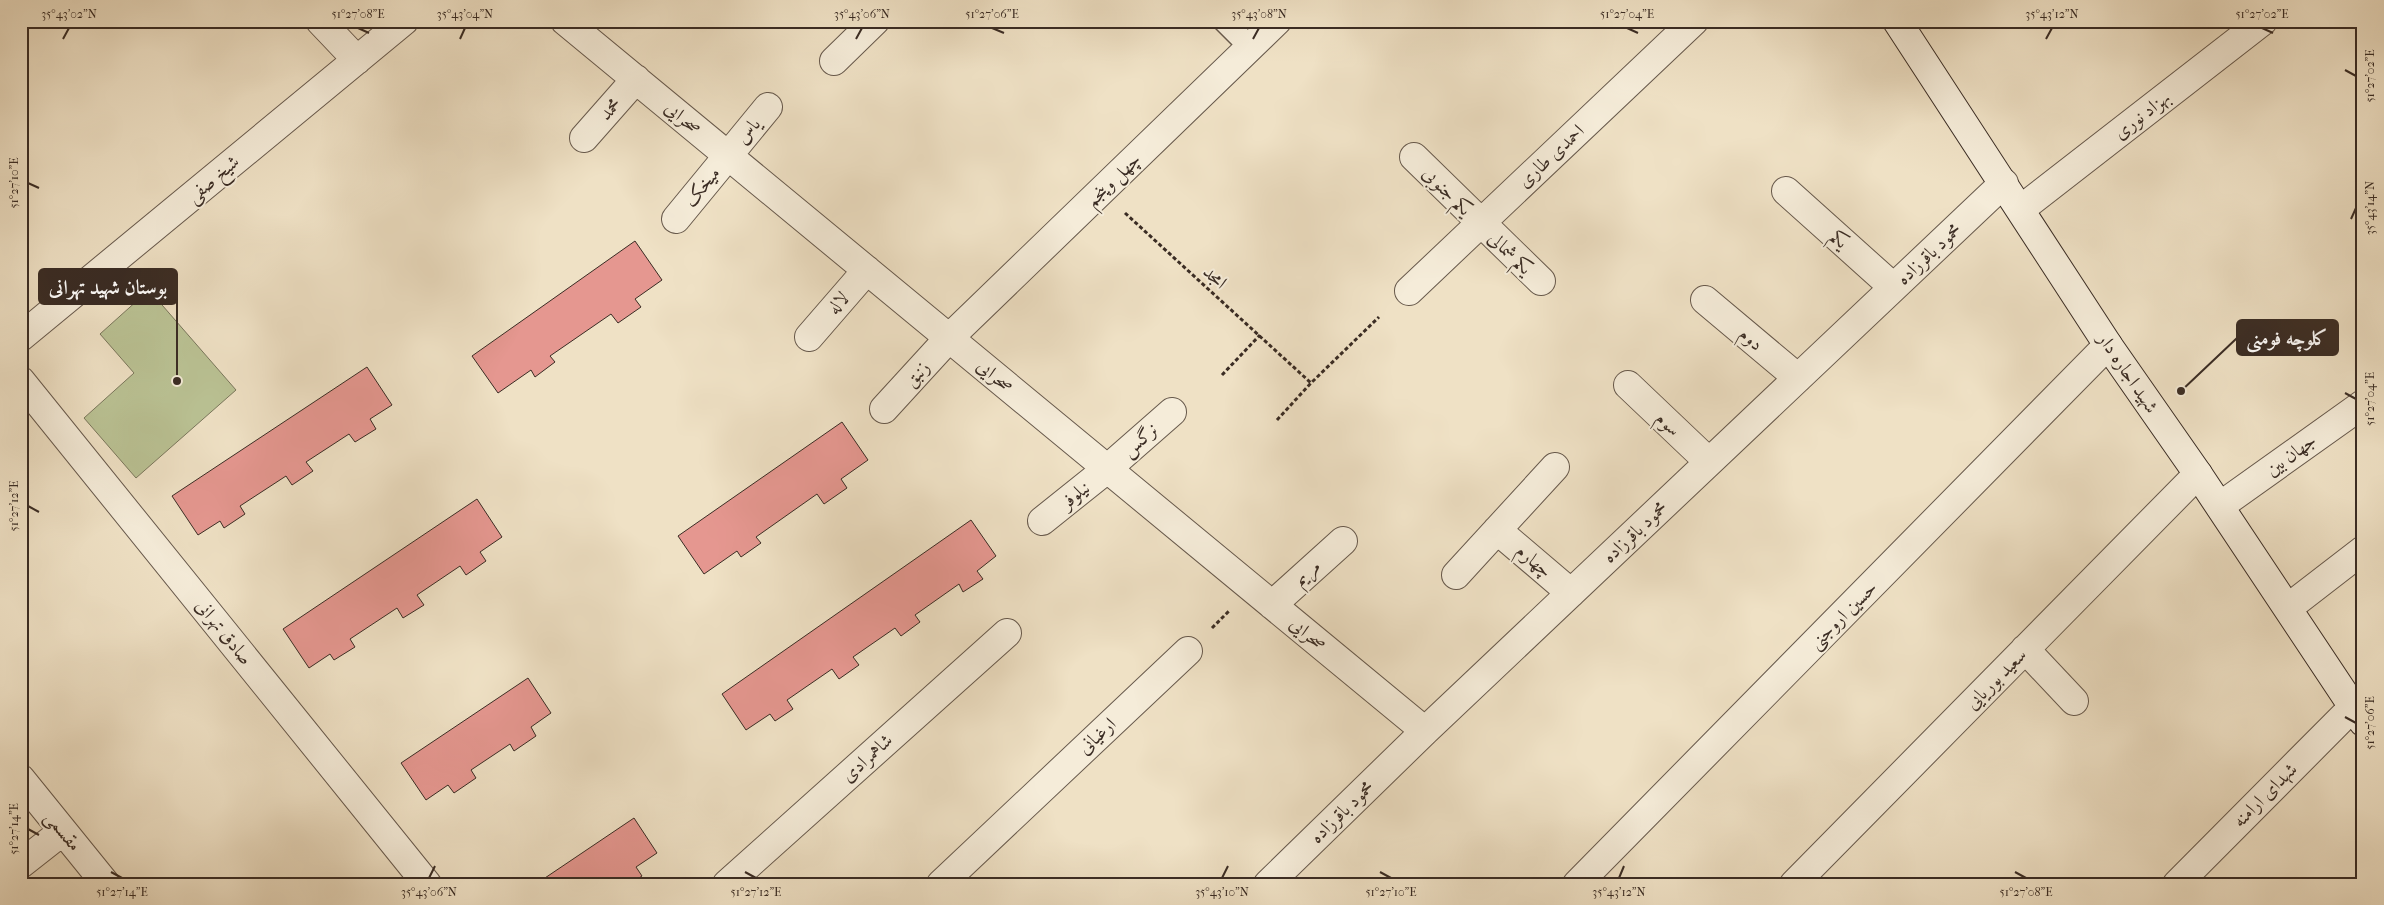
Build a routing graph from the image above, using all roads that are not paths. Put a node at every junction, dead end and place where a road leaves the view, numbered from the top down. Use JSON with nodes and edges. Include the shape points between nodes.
{"nodes":[{"id":1,"x":320,"y":21,"type":"edge"},
{"id":2,"x":404,"y":21,"type":"edge"},
{"id":3,"x":565,"y":21,"type":"edge"},
{"id":4,"x":875,"y":21,"type":"edge"},
{"id":5,"x":1224,"y":21,"type":"edge"},
{"id":6,"x":1277,"y":21,"type":"edge"},
{"id":7,"x":1694,"y":21,"type":"edge"},
{"id":8,"x":1897,"y":21,"type":"edge"},
{"id":9,"x":2263,"y":21,"type":"edge"},
{"id":10,"x":1250,"y":47,"type":"junction"},
{"id":11,"x":357,"y":60,"type":"junction"},
{"id":12,"x":834,"y":61,"type":"dead end"},
{"id":13,"x":636,"y":79,"type":"junction"},
{"id":14,"x":768,"y":107,"type":"dead end"},
{"id":15,"x":584,"y":138,"type":"dead end"},
{"id":16,"x":728,"y":155,"type":"junction"},
{"id":17,"x":1414,"y":157,"type":"dead end"},
{"id":18,"x":2004,"y":183,"type":"junction"},
{"id":19,"x":1786,"y":191,"type":"dead end"},
{"id":20,"x":2021,"y":209,"type":"junction"},
{"id":21,"x":676,"y":219,"type":"dead end"},
{"id":22,"x":1480,"y":224,"type":"junction"},
{"id":23,"x":867,"y":270,"type":"junction"},
{"id":24,"x":1540,"y":281,"type":"dead end"},
{"id":25,"x":1893,"y":287,"type":"junction"},
{"id":26,"x":1409,"y":291,"type":"dead end"},
{"id":27,"x":1705,"y":300,"type":"dead end"},
{"id":28,"x":21,"y":337,"type":"edge"},
{"id":29,"x":809,"y":337,"type":"dead end"},
{"id":30,"x":949,"y":338,"type":"junction"},
{"id":31,"x":2108,"y":345,"type":"junction"},
{"id":32,"x":1798,"y":378,"type":"junction"},
{"id":33,"x":21,"y":381,"type":"edge"},
{"id":34,"x":1628,"y":385,"type":"dead end"},
{"id":35,"x":2363,"y":404,"type":"edge"},
{"id":36,"x":884,"y":409,"type":"dead end"},
{"id":37,"x":1172,"y":412,"type":"dead end"},
{"id":38,"x":1709,"y":462,"type":"junction"},
{"id":39,"x":1555,"y":467,"type":"dead end"},
{"id":40,"x":1107,"y":469,"type":"junction"},
{"id":41,"x":2198,"y":474,"type":"junction"},
{"id":42,"x":2220,"y":506,"type":"junction"},
{"id":43,"x":1042,"y":521,"type":"dead end"},
{"id":44,"x":1496,"y":530,"type":"junction"},
{"id":45,"x":1343,"y":541,"type":"dead end"},
{"id":46,"x":2363,"y":550,"type":"edge"},
{"id":47,"x":1456,"y":575,"type":"dead end"},
{"id":48,"x":1571,"y":593,"type":"junction"},
{"id":49,"x":1263,"y":596,"type":"junction"},
{"id":50,"x":2288,"y":608,"type":"junction"},
{"id":51,"x":1007,"y":633,"type":"dead end"},
{"id":52,"x":2025,"y":649,"type":"junction"},
{"id":53,"x":1188,"y":651,"type":"road end"},
{"id":54,"x":2074,"y":701,"type":"dead end"},
{"id":55,"x":2358,"y":714,"type":"edge"},
{"id":56,"x":1425,"y":731,"type":"junction"},
{"id":57,"x":21,"y":779,"type":"edge"},
{"id":58,"x":63,"y":831,"type":"junction"},
{"id":59,"x":21,"y":864,"type":"edge"},
{"id":60,"x":106,"y":884,"type":"edge"},
{"id":61,"x":427,"y":884,"type":"edge"},
{"id":62,"x":727,"y":884,"type":"edge"},
{"id":63,"x":941,"y":884,"type":"edge"},
{"id":64,"x":1268,"y":884,"type":"edge"},
{"id":65,"x":1577,"y":884,"type":"edge"},
{"id":66,"x":1794,"y":884,"type":"edge"},
{"id":67,"x":2177,"y":884,"type":"edge"}],
"edges":[{"from":1,"to":11,"type":"street"},
{"from":2,"to":11,"type":"street","name":"شیخ صفی"},
{"from":3,"to":13,"type":"street","name":"صحرایی"},
{"from":4,"to":12,"type":"street"},
{"from":5,"to":10,"type":"lane"},
{"from":6,"to":10,"type":"street","name":"چهل وپنجم"},
{"from":7,"to":22,"type":"street","name":"احمدی طاری"},
{"from":8,"to":18,"type":"street","name":"شهید اجاره دار"},
{"from":9,"to":20,"type":"street","name":"بهزاد نوری"},
{"from":10,"to":30,"type":"street","name":"چهل وپنجم"},
{"from":11,"to":28,"type":"street","name":"شیخ صفی"},
{"from":13,"to":15,"type":"street","name":"محمد"},
{"from":13,"to":16,"type":"street","name":"صحرایی"},
{"from":14,"to":16,"type":"street","name":"یاس"},
{"from":16,"to":21,"type":"street","name":"میخک"},
{"from":16,"to":23,"type":"street","name":"صحرایی"},
{"from":17,"to":22,"type":"street","name":"یکم جنوبی"},
{"from":18,"to":20,"type":"street","name":"شهید اجاره دار"},
{"from":18,"to":25,"type":"street","name":"محمود باقرزاده"},
{"from":19,"to":25,"type":"street","name":"یکم"},
{"from":20,"to":31,"type":"street","name":"شهید اجاره دار"},
{"from":22,"to":24,"type":"street","name":"یکم شمالی"},
{"from":22,"to":26,"type":"street","name":"احمدی طاری"},
{"from":23,"to":29,"type":"street","name":"لاله"},
{"from":23,"to":30,"type":"street","name":"صحرایی"},
{"from":25,"to":32,"type":"street","name":"محمود باقرزاده"},
{"from":27,"to":32,"type":"street","name":"دوم"},
{"from":30,"to":36,"type":"street","name":"زنبق"},
{"from":30,"to":40,"type":"street","name":"صحرایی"},
{"from":31,"to":41,"type":"street","name":"شهید اجاره دار"},
{"from":31,"to":65,"type":"street","name":"حسین اروجنی"},
{"from":32,"to":38,"type":"street","name":"محمود باقرزاده"},
{"from":33,"to":61,"type":"street","name":"صادق تهرانی"},
{"from":34,"to":38,"type":"street","name":"سوم"},
{"from":35,"to":42,"type":"street","name":"جهان‌ بین"},
{"from":37,"to":40,"type":"street","name":"نرگس"},
{"from":38,"to":48,"type":"street","name":"محمود باقرزاده"},
{"from":39,"to":44,"type":"street"},
{"from":40,"to":43,"type":"street","name":"نیلوفر"},
{"from":40,"to":49,"type":"street","name":"صحرایی"},
{"from":41,"to":42,"type":"street","name":"شهید اجاره دار"},
{"from":41,"to":52,"type":"street","name":"سعید بوریایی"},
{"from":42,"to":50,"type":"street","name":"شهید اجاره دار"},
{"from":44,"to":47,"type":"street"},
{"from":44,"to":48,"type":"street","name":"چهارم"},
{"from":45,"to":49,"type":"street","name":"مریم"},
{"from":46,"to":50,"type":"street"},
{"from":48,"to":56,"type":"street","name":"محمود باقرزاده"},
{"from":49,"to":56,"type":"street","name":"صحرایی"},
{"from":50,"to":55,"type":"street","name":"شهید اجاره دار"},
{"from":51,"to":62,"type":"street","name":"شاهمرادی"},
{"from":52,"to":54,"type":"street"},
{"from":52,"to":66,"type":"street","name":"سعید بوریایی"},
{"from":53,"to":63,"type":"street","name":"ارغیانی"},
{"from":55,"to":67,"type":"street","name":"شهدای ارامنه"},
{"from":56,"to":64,"type":"street","name":"محمود باقرزاده"},
{"from":57,"to":58,"type":"street","name":"مقسمی"},
{"from":58,"to":59,"type":"street"},
{"from":58,"to":60,"type":"street","name":"مقسمی"}]}
